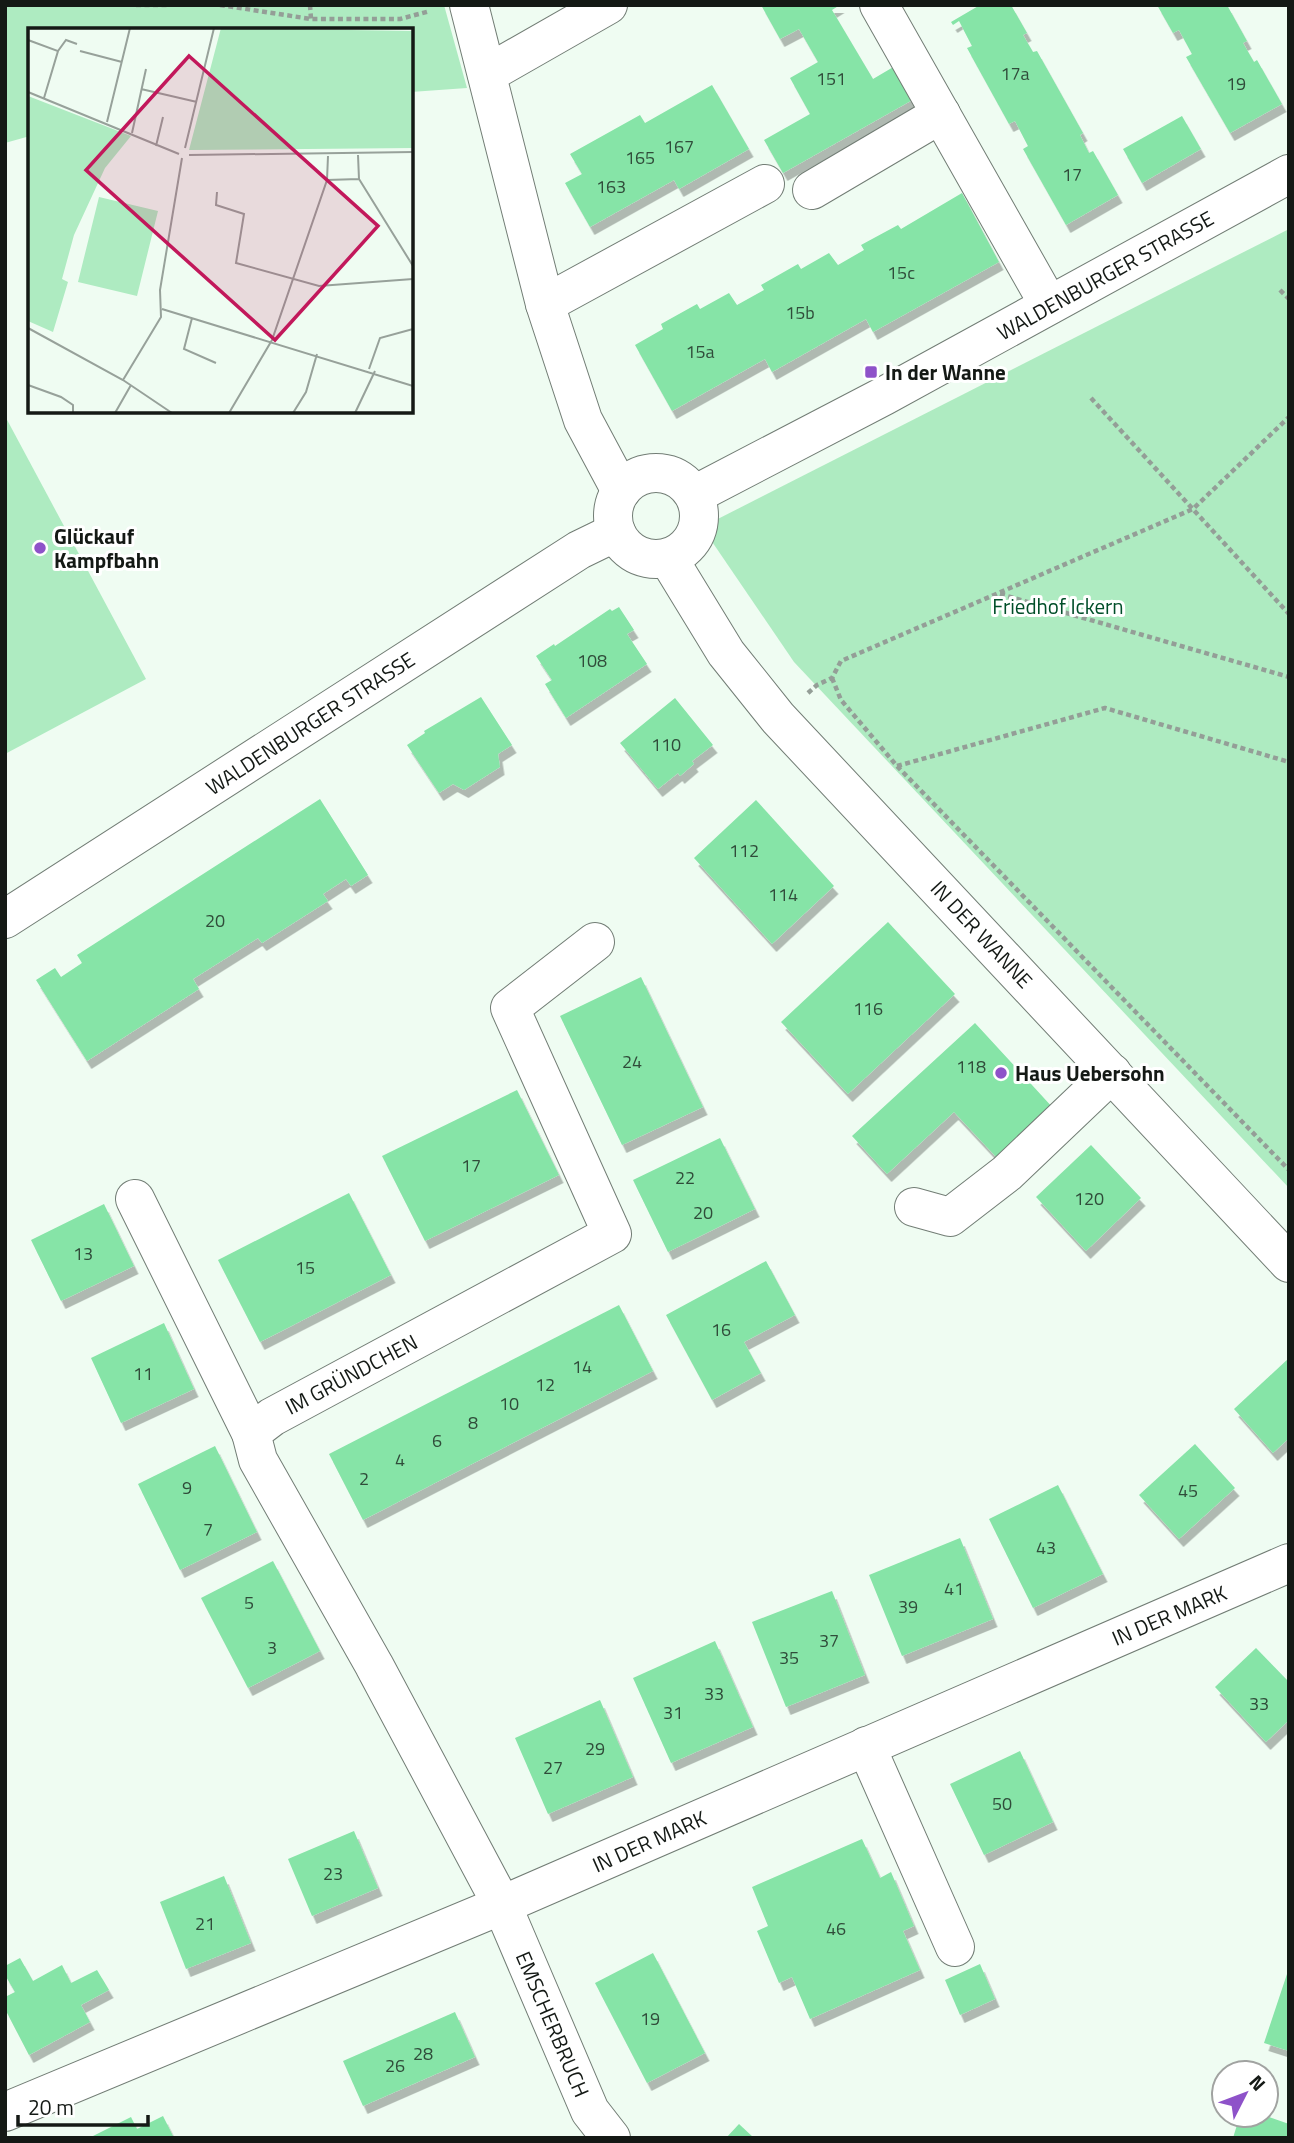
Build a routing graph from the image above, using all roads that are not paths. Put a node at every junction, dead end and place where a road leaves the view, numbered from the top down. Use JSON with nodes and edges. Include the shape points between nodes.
{"nodes":[{"id":1,"x":608,"y":5,"type":"edge"},
{"id":2,"x":878,"y":5,"type":"edge"},
{"id":3,"x":451,"y":8,"type":"edge"},
{"id":4,"x":487,"y":74,"type":"junction"},
{"id":5,"x":941,"y":114,"type":"junction"},
{"id":6,"x":1289,"y":174,"type":"edge"},
{"id":7,"x":765,"y":184,"type":"dead end"},
{"id":8,"x":811,"y":190,"type":"dead end"},
{"id":9,"x":545,"y":304,"type":"junction"},
{"id":10,"x":1049,"y":305,"type":"junction"},
{"id":11,"x":621,"y":491,"type":"junction"},
{"id":12,"x":694,"y":495,"type":"junction"},
{"id":13,"x":616,"y":532,"type":"junction"},
{"id":14,"x":668,"y":558,"type":"junction"},
{"id":15,"x":5,"y":919,"type":"edge"},
{"id":16,"x":596,"y":942,"type":"dead end"},
{"id":17,"x":1112,"y":1073,"type":"junction"},
{"id":18,"x":135,"y":1199,"type":"dead end"},
{"id":19,"x":914,"y":1207,"type":"dead end"},
{"id":20,"x":1289,"y":1263,"type":"edge"},
{"id":21,"x":251,"y":1433,"type":"junction"},
{"id":22,"x":1289,"y":1563,"type":"edge"},
{"id":23,"x":866,"y":1746,"type":"junction"},
{"id":24,"x":502,"y":1905,"type":"junction"},
{"id":25,"x":955,"y":1947,"type":"dead end"},
{"id":26,"x":5,"y":2112,"type":"edge"},
{"id":27,"x":611,"y":2138,"type":"edge"}],
"edges":[{"from":1,"to":4,"type":"street"},
{"from":2,"to":5,"type":"street"},
{"from":3,"to":4,"type":"street"},
{"from":4,"to":9,"type":"street"},
{"from":5,"to":8,"type":"street"},
{"from":5,"to":10,"type":"street"},
{"from":6,"to":10,"type":"street","name":"WALDENBURGER STRASSE"},
{"from":7,"to":9,"type":"street"},
{"from":9,"to":11,"type":"street","via":[[583,420]]},
{"from":10,"to":12,"type":"street","name":"WALDENBURGER STRASSE"},
{"from":11,"to":12,"type":"street","via":[[652,473],[676,478]]},
{"from":11,"to":13,"type":"street","via":[[614,511]]},
{"from":12,"to":14,"type":"street","via":[[699,519],[696,532],[690,543]]},
{"from":13,"to":14,"type":"street","via":[[631,552]]},
{"from":13,"to":15,"type":"street","name":"WALDENBURGER STRASSE","via":[[579,550]]},
{"from":14,"to":17,"type":"street","name":"IN DER WANNE","via":[[726,653],[778,718]]},
{"from":16,"to":21,"type":"street","name":"IM GRÜNDCHEN","via":[[510,1008],[612,1234],[272,1417]]},
{"from":17,"to":19,"type":"street","via":[[1007,1173],[950,1217]]},
{"from":17,"to":20,"type":"street","name":"IN DER WANNE"},
{"from":18,"to":21,"type":"street"},
{"from":21,"to":24,"type":"street","via":[[258,1460]]},
{"from":22,"to":23,"type":"street","name":"IN DER MARK"},
{"from":23,"to":24,"type":"street","name":"IN DER MARK"},
{"from":23,"to":25,"type":"street"},
{"from":24,"to":26,"type":"street","name":"IN DER MARK"},
{"from":24,"to":27,"type":"street","name":"EMSCHERBRUCH","via":[[590,2111]]}]}
